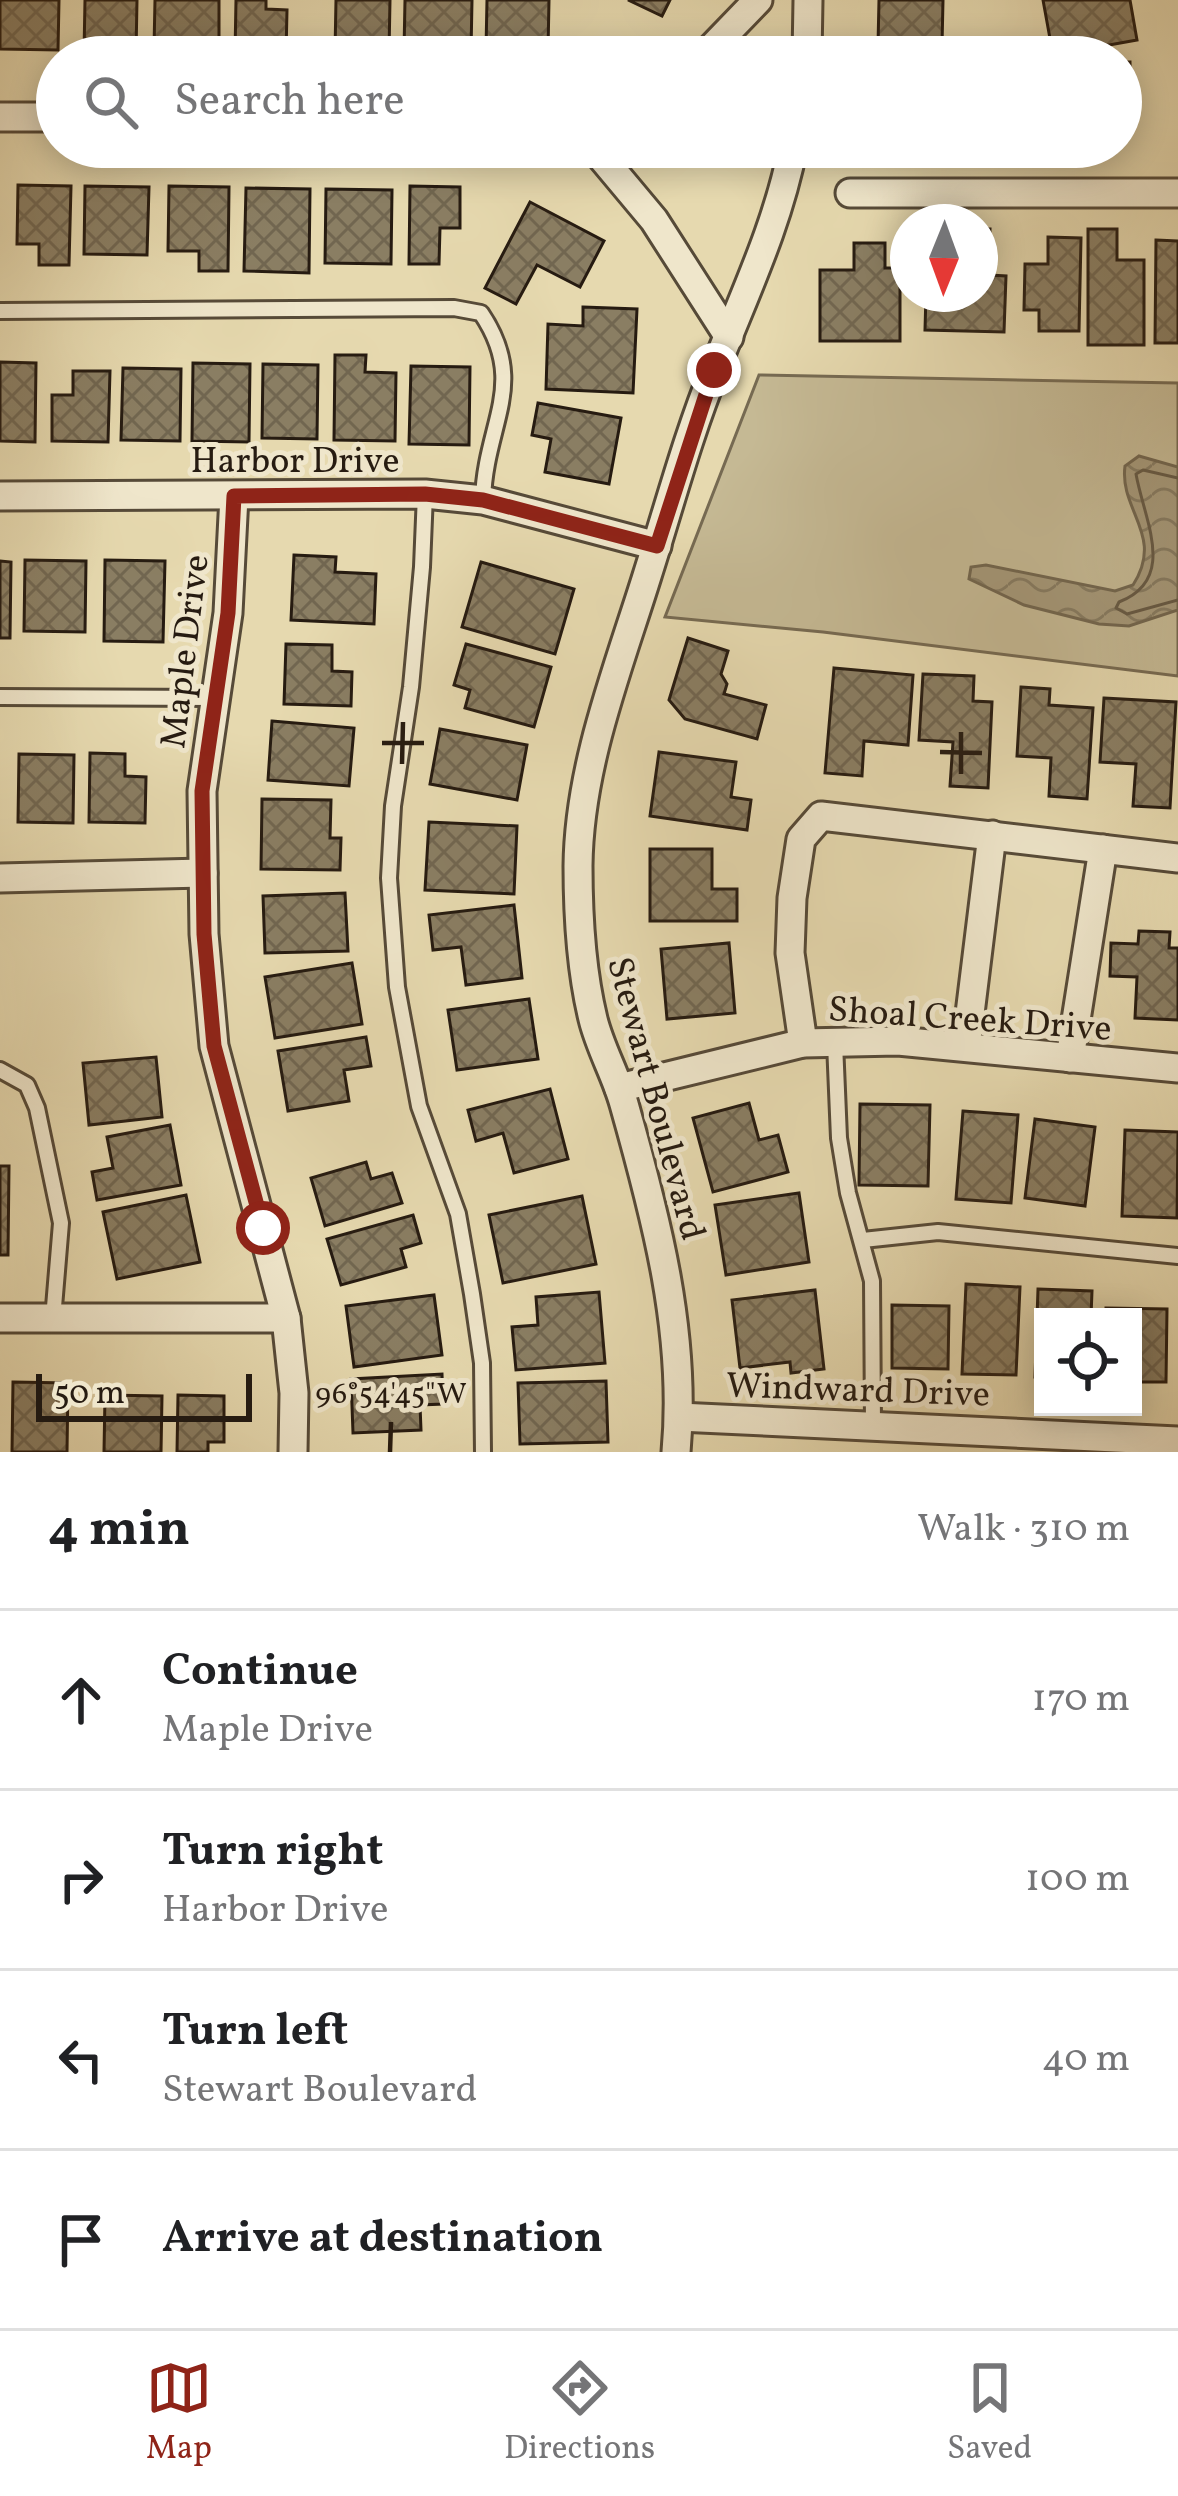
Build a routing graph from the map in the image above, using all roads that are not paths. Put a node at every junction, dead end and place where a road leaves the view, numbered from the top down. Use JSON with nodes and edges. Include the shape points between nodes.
{"nodes":[{"id":1,"x":758,"y":0,"type":"edge"},
{"id":2,"x":808,"y":0,"type":"edge"},
{"id":3,"x":723,"y":36,"type":"edge"},
{"id":4,"x":807,"y":36,"type":"edge"},
{"id":5,"x":0,"y":117,"type":"edge"},
{"id":6,"x":36,"y":117,"type":"edge"},
{"id":7,"x":611,"y":168,"type":"edge"},
{"id":8,"x":789,"y":168,"type":"edge"},
{"id":9,"x":850,"y":193,"type":"dead end"},
{"id":10,"x":1178,"y":193,"type":"edge"},
{"id":11,"x":0,"y":311,"type":"edge"},
{"id":12,"x":729,"y":337,"type":"junction"},
{"id":13,"x":425,"y":494,"type":"junction"},
{"id":14,"x":0,"y":496,"type":"edge"},
{"id":15,"x":234,"y":496,"type":"junction"},
{"id":16,"x":483,"y":500,"type":"junction"},
{"id":17,"x":657,"y":546,"type":"junction"},
{"id":18,"x":0,"y":697,"type":"edge"},
{"id":19,"x":215,"y":698,"type":"junction"},
{"id":20,"x":992,"y":835,"type":"junction"},
{"id":21,"x":1103,"y":849,"type":"junction"},
{"id":22,"x":1178,"y":858,"type":"edge"},
{"id":23,"x":202,"y":873,"type":"junction"},
{"id":24,"x":0,"y":878,"type":"edge"},
{"id":25,"x":803,"y":1043,"type":"junction"},
{"id":26,"x":835,"y":1043,"type":"junction"},
{"id":27,"x":966,"y":1046,"type":"junction"},
{"id":28,"x":1070,"y":1058,"type":"junction"},
{"id":29,"x":1178,"y":1068,"type":"edge"},
{"id":30,"x":0,"y":1070,"type":"edge"},
{"id":31,"x":620,"y":1088,"type":"junction"},
{"id":32,"x":863,"y":1240,"type":"junction"},
{"id":33,"x":1178,"y":1256,"type":"edge"},
{"id":34,"x":0,"y":1318,"type":"edge"},
{"id":35,"x":286,"y":1318,"type":"junction"},
{"id":36,"x":53,"y":1319,"type":"junction"},
{"id":37,"x":679,"y":1417,"type":"junction"},
{"id":38,"x":880,"y":1430,"type":"junction"},
{"id":39,"x":1178,"y":1441,"type":"edge"},
{"id":40,"x":293,"y":1452,"type":"edge"},
{"id":41,"x":483,"y":1452,"type":"edge"},
{"id":42,"x":676,"y":1452,"type":"edge"}],
"edges":[{"from":1,"to":3,"type":"street"},
{"from":2,"to":4,"type":"street"},
{"from":5,"to":6,"type":"street"},
{"from":7,"to":12,"type":"street"},
{"from":8,"to":12,"type":"street","name":"Stewart Boulevard"},
{"from":9,"to":10,"type":"street"},
{"from":11,"to":16,"type":"lane","via":[[481,313],[507,371]]},
{"from":12,"to":17,"type":"street","name":"Stewart Boulevard"},
{"from":13,"to":15,"type":"street","name":"Harbor Drive"},
{"from":13,"to":16,"type":"street","name":"Harbor Drive"},
{"from":13,"to":41,"type":"lane","via":[[389,878],[397,987],[419,1106],[458,1214],[472,1294]]},
{"from":14,"to":15,"type":"street","name":"Harbor Drive"},
{"from":15,"to":19,"type":"street","name":"Maple Drive"},
{"from":16,"to":17,"type":"street","name":"Harbor Drive"},
{"from":17,"to":31,"type":"street","name":"Stewart Boulevard","via":[[596,744],[578,863],[593,1021]]},
{"from":18,"to":19,"type":"lane"},
{"from":19,"to":23,"type":"street","name":"Maple Drive","via":[[202,791]]},
{"from":20,"to":21,"type":"street"},
{"from":20,"to":25,"type":"street","via":[[821,815],[801,839],[793,898],[790,953]]},
{"from":20,"to":27,"type":"street"},
{"from":21,"to":22,"type":"street"},
{"from":21,"to":28,"type":"street"},
{"from":23,"to":24,"type":"street"},
{"from":23,"to":35,"type":"street","name":"Maple Drive","via":[[214,1046]]},
{"from":25,"to":26,"type":"street","name":"Shoal Creek Drive"},
{"from":25,"to":31,"type":"street","name":"Shoal Creek Drive"},
{"from":26,"to":27,"type":"street","name":"Shoal Creek Drive"},
{"from":26,"to":32,"type":"lane","via":[[838,1138]]},
{"from":27,"to":28,"type":"street","name":"Shoal Creek Drive"},
{"from":28,"to":29,"type":"street","name":"Shoal Creek Drive"},
{"from":30,"to":36,"type":"lane","via":[[27,1085],[37,1108],[62,1223]]},
{"from":31,"to":37,"type":"street","name":"Stewart Boulevard","via":[[663,1252]]},
{"from":32,"to":33,"type":"lane","via":[[938,1232]]},
{"from":32,"to":38,"type":"lane"},
{"from":34,"to":36,"type":"street"},
{"from":35,"to":36,"type":"street"},
{"from":35,"to":40,"type":"street","name":"Maple Drive"},
{"from":37,"to":38,"type":"street","name":"Windward Drive"},
{"from":37,"to":42,"type":"street","name":"Stewart Boulevard"},
{"from":38,"to":39,"type":"street","name":"Windward Drive"}]}
